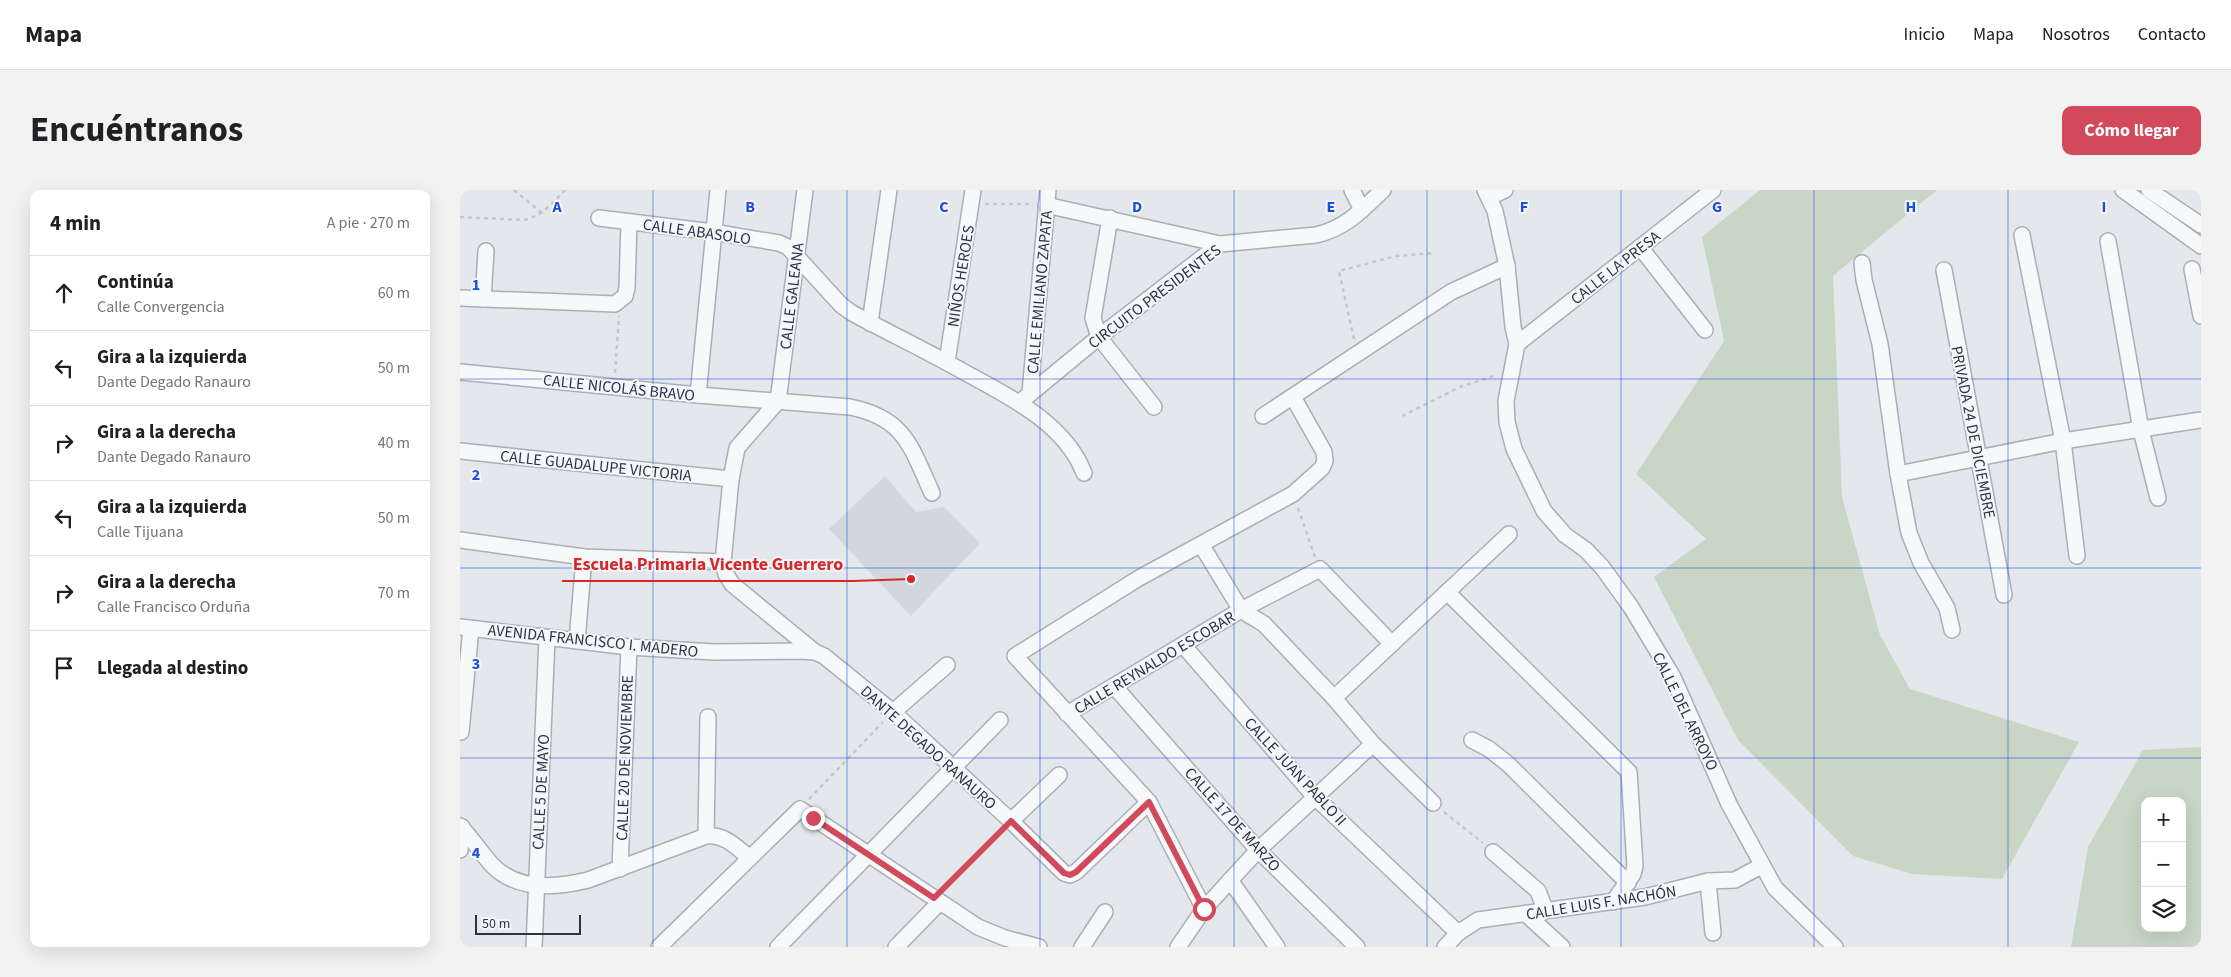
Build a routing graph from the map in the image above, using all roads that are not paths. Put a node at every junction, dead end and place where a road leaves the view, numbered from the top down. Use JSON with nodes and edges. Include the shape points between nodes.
{"nodes":[{"id":1,"x":718,"y":190,"type":"edge"},
{"id":2,"x":805,"y":190,"type":"edge"},
{"id":3,"x":889,"y":190,"type":"edge"},
{"id":4,"x":1352,"y":190,"type":"edge"},
{"id":5,"x":1383,"y":190,"type":"edge"},
{"id":6,"x":1505,"y":190,"type":"edge"},
{"id":7,"x":1714,"y":190,"type":"edge"},
{"id":8,"x":2123,"y":190,"type":"edge"},
{"id":9,"x":2149,"y":190,"type":"edge"},
{"id":10,"x":1488,"y":194,"type":"edge"},
{"id":11,"x":972,"y":197,"type":"edge"},
{"id":12,"x":1047,"y":197,"type":"edge"},
{"id":13,"x":1362,"y":210,"type":"junction"},
{"id":14,"x":599,"y":218,"type":"dead end"},
{"id":15,"x":1110,"y":218,"type":"junction"},
{"id":16,"x":2199,"y":220,"type":"edge"},
{"id":17,"x":629,"y":222,"type":"junction"},
{"id":18,"x":713,"y":232,"type":"junction"},
{"id":19,"x":2022,"y":236,"type":"dead end"},
{"id":20,"x":2108,"y":241,"type":"dead end"},
{"id":21,"x":1220,"y":244,"type":"junction"},
{"id":22,"x":2201,"y":246,"type":"edge"},
{"id":23,"x":1640,"y":247,"type":"junction"},
{"id":24,"x":486,"y":251,"type":"dead end"},
{"id":25,"x":796,"y":254,"type":"junction"},
{"id":26,"x":1862,"y":263,"type":"dead end"},
{"id":27,"x":1507,"y":266,"type":"junction"},
{"id":28,"x":2192,"y":269,"type":"dead end"},
{"id":29,"x":1944,"y":270,"type":"dead end"},
{"id":30,"x":460,"y":298,"type":"edge"},
{"id":31,"x":483,"y":299,"type":"junction"},
{"id":32,"x":2201,"y":316,"type":"edge"},
{"id":33,"x":870,"y":322,"type":"junction"},
{"id":34,"x":1705,"y":330,"type":"dead end"},
{"id":35,"x":1099,"y":337,"type":"junction"},
{"id":36,"x":1517,"y":344,"type":"junction"},
{"id":37,"x":947,"y":362,"type":"junction"},
{"id":38,"x":460,"y":372,"type":"edge"},
{"id":39,"x":698,"y":395,"type":"junction"},
{"id":40,"x":1292,"y":397,"type":"junction"},
{"id":41,"x":1025,"y":398,"type":"junction"},
{"id":42,"x":778,"y":401,"type":"junction"},
{"id":43,"x":1154,"y":407,"type":"dead end"},
{"id":44,"x":1263,"y":416,"type":"dead end"},
{"id":45,"x":2201,"y":420,"type":"edge"},
{"id":46,"x":2141,"y":430,"type":"junction"},
{"id":47,"x":2063,"y":441,"type":"junction"},
{"id":48,"x":460,"y":451,"type":"edge"},
{"id":49,"x":1979,"y":456,"type":"junction"},
{"id":50,"x":1084,"y":473,"type":"dead end"},
{"id":51,"x":1898,"y":474,"type":"junction"},
{"id":52,"x":731,"y":479,"type":"junction"},
{"id":53,"x":932,"y":493,"type":"dead end"},
{"id":54,"x":2158,"y":498,"type":"dead end"},
{"id":55,"x":1509,"y":534,"type":"dead end"},
{"id":56,"x":460,"y":540,"type":"edge"},
{"id":57,"x":1202,"y":546,"type":"junction"},
{"id":58,"x":2077,"y":556,"type":"dead end"},
{"id":59,"x":584,"y":557,"type":"junction"},
{"id":60,"x":723,"y":562,"type":"junction"},
{"id":61,"x":1447,"y":592,"type":"junction"},
{"id":62,"x":2004,"y":595,"type":"dead end"},
{"id":63,"x":1241,"y":610,"type":"junction"},
{"id":64,"x":465,"y":628,"type":"edge"},
{"id":65,"x":1952,"y":630,"type":"dead end"},
{"id":66,"x":548,"y":638,"type":"junction"},
{"id":67,"x":577,"y":641,"type":"junction"},
{"id":68,"x":1392,"y":644,"type":"junction"},
{"id":69,"x":1183,"y":645,"type":"junction"},
{"id":70,"x":629,"y":647,"type":"junction"},
{"id":71,"x":815,"y":652,"type":"junction"},
{"id":72,"x":947,"y":665,"type":"dead end"},
{"id":73,"x":1114,"y":686,"type":"junction"},
{"id":74,"x":1334,"y":698,"type":"junction"},
{"id":75,"x":893,"y":712,"type":"junction"},
{"id":76,"x":1068,"y":714,"type":"junction"},
{"id":77,"x":708,"y":717,"type":"dead end"},
{"id":78,"x":1000,"y":720,"type":"dead end"},
{"id":79,"x":462,"y":732,"type":"dead end"},
{"id":80,"x":1472,"y":740,"type":"dead end"},
{"id":81,"x":1373,"y":744,"type":"junction"},
{"id":82,"x":952,"y":767,"type":"junction"},
{"id":83,"x":1059,"y":775,"type":"dead end"},
{"id":84,"x":1315,"y":797,"type":"junction"},
{"id":85,"x":1149,"y":802,"type":"junction"},
{"id":86,"x":1434,"y":803,"type":"road end"},
{"id":87,"x":1011,"y":821,"type":"junction"},
{"id":88,"x":461,"y":827,"type":"edge"},
{"id":89,"x":706,"y":836,"type":"junction"},
{"id":90,"x":460,"y":850,"type":"edge"},
{"id":91,"x":1258,"y":850,"type":"junction"},
{"id":92,"x":1493,"y":852,"type":"road end"},
{"id":93,"x":868,"y":854,"type":"junction"},
{"id":94,"x":750,"y":858,"type":"junction"},
{"id":95,"x":1761,"y":866,"type":"junction"},
{"id":96,"x":620,"y":869,"type":"junction"},
{"id":97,"x":1230,"y":880,"type":"junction"},
{"id":98,"x":1708,"y":881,"type":"junction"},
{"id":99,"x":1628,"y":882,"type":"junction"},
{"id":100,"x":536,"y":885,"type":"junction"},
{"id":101,"x":937,"y":900,"type":"junction"},
{"id":102,"x":1613,"y":902,"type":"junction"},
{"id":103,"x":1204,"y":909,"type":"junction"},
{"id":104,"x":1105,"y":912,"type":"dead end"},
{"id":105,"x":1542,"y":913,"type":"junction"},
{"id":106,"x":1526,"y":914,"type":"junction"},
{"id":107,"x":1458,"y":933,"type":"junction"},
{"id":108,"x":1713,"y":933,"type":"dead end"},
{"id":109,"x":1001,"y":942,"type":"edge"},
{"id":110,"x":534,"y":947,"type":"edge"},
{"id":111,"x":660,"y":947,"type":"edge"},
{"id":112,"x":778,"y":947,"type":"edge"},
{"id":113,"x":896,"y":947,"type":"edge"},
{"id":114,"x":1039,"y":947,"type":"edge"},
{"id":115,"x":1082,"y":947,"type":"edge"},
{"id":116,"x":1178,"y":947,"type":"edge"},
{"id":117,"x":1277,"y":947,"type":"edge"},
{"id":118,"x":1357,"y":947,"type":"edge"},
{"id":119,"x":1445,"y":947,"type":"edge"},
{"id":120,"x":1562,"y":947,"type":"edge"},
{"id":121,"x":1835,"y":947,"type":"edge"}],
"edges":[{"from":1,"to":18,"type":"street"},
{"from":2,"to":25,"type":"street","name":"CALLE GALEANA"},
{"from":3,"to":33,"type":"street"},
{"from":4,"to":13,"type":"street"},
{"from":5,"to":13,"type":"street","name":"CIRCUITO PRESIDENTES"},
{"from":6,"to":10,"type":"street"},
{"from":7,"to":23,"type":"street","name":"CALLE LA PRESA"},
{"from":8,"to":22,"type":"street"},
{"from":9,"to":16,"type":"street"},
{"from":10,"to":27,"type":"street","name":"CALLE DEL ARROYO"},
{"from":11,"to":37,"type":"street","name":"NIÑOS HEROES"},
{"from":12,"to":15,"type":"street"},
{"from":12,"to":41,"type":"street","name":"CALLE EMILIANO ZAPATA"},
{"from":13,"to":21,"type":"street","name":"CIRCUITO PRESIDENTES","via":[[1341,227],[1316,235]]},
{"from":14,"to":17,"type":"street"},
{"from":15,"to":21,"type":"street"},
{"from":15,"to":35,"type":"street","via":[[1092,318]]},
{"from":17,"to":18,"type":"street","name":"CALLE ABASOLO"},
{"from":17,"to":31,"type":"street","name":"CALLE ABASOLO","via":[[627,288],[621,301],[608,305]]},
{"from":18,"to":25,"type":"street","name":"CALLE ABASOLO","via":[[779,243]]},
{"from":18,"to":39,"type":"street"},
{"from":19,"to":47,"type":"street"},
{"from":20,"to":46,"type":"street"},
{"from":21,"to":35,"type":"street","name":"CIRCUITO PRESIDENTES"},
{"from":23,"to":34,"type":"street"},
{"from":23,"to":36,"type":"street","name":"CALLE LA PRESA"},
{"from":24,"to":31,"type":"street"},
{"from":25,"to":33,"type":"street","name":"CALLE ABASOLO","via":[[841,305]]},
{"from":25,"to":42,"type":"street","name":"CALLE GALEANA"},
{"from":26,"to":51,"type":"street","via":[[1880,344]]},
{"from":27,"to":36,"type":"street","name":"CALLE DEL ARROYO"},
{"from":27,"to":40,"type":"street","via":[[1451,292]]},
{"from":28,"to":32,"type":"street"},
{"from":29,"to":49,"type":"street","name":"PRIVADA 24 DE DICIEMBRE"},
{"from":30,"to":31,"type":"street"},
{"from":33,"to":37,"type":"street","name":"CALLE ABASOLO"},
{"from":35,"to":41,"type":"street","name":"CIRCUITO PRESIDENTES"},
{"from":35,"to":43,"type":"street"},
{"from":36,"to":95,"type":"street","name":"CALLE DEL ARROYO","via":[[1506,401],[1514,449],[1544,512],[1602,567],[1631,607],[1673,677],[1729,804]]},
{"from":37,"to":41,"type":"street","name":"CALLE ABASOLO"},
{"from":38,"to":39,"type":"street","name":"CALLE NICOLÁS BRAVO"},
{"from":39,"to":42,"type":"street","name":"CALLE NICOLÁS BRAVO"},
{"from":40,"to":44,"type":"street"},
{"from":40,"to":57,"type":"street","via":[[1324,452],[1322,468],[1293,494]]},
{"from":41,"to":50,"type":"street","name":"CALLE ABASOLO","via":[[1077,458]]},
{"from":42,"to":52,"type":"street","via":[[737,448]]},
{"from":42,"to":53,"type":"street","name":"CALLE NICOLÁS BRAVO","via":[[850,407],[869,411],[886,420],[901,432],[910,446]]},
{"from":45,"to":46,"type":"street"},
{"from":46,"to":47,"type":"street"},
{"from":46,"to":54,"type":"street"},
{"from":47,"to":49,"type":"street"},
{"from":47,"to":58,"type":"street"},
{"from":48,"to":52,"type":"street","name":"CALLE GUADALUPE VICTORIA"},
{"from":49,"to":51,"type":"street"},
{"from":49,"to":62,"type":"street","name":"PRIVADA 24 DE DICIEMBRE"},
{"from":51,"to":65,"type":"street","via":[[1909,533],[1921,563],[1947,608]]},
{"from":52,"to":60,"type":"street"},
{"from":55,"to":61,"type":"street"},
{"from":56,"to":59,"type":"street"},
{"from":57,"to":63,"type":"street"},
{"from":57,"to":76,"type":"street","via":[[1139,578],[1015,656]]},
{"from":59,"to":60,"type":"street"},
{"from":59,"to":67,"type":"street"},
{"from":60,"to":71,"type":"street","name":"DANTE DEGADO RANAURO","via":[[732,584]]},
{"from":61,"to":68,"type":"street"},
{"from":61,"to":99,"type":"street","via":[[1629,772],[1635,866]]},
{"from":63,"to":68,"type":"street","name":"CALLE REYNALDO ESCOBAR","via":[[1320,569]]},
{"from":63,"to":69,"type":"street","name":"CALLE REYNALDO ESCOBAR"},
{"from":63,"to":74,"type":"street","via":[[1264,624]]},
{"from":64,"to":66,"type":"street","name":"AVENIDA FRANCISCO I. MADERO"},
{"from":64,"to":79,"type":"street"},
{"from":66,"to":67,"type":"street","name":"AVENIDA FRANCISCO I. MADERO"},
{"from":66,"to":100,"type":"street","name":"CALLE 5 DE MAYO"},
{"from":67,"to":70,"type":"street","name":"AVENIDA FRANCISCO I. MADERO"},
{"from":68,"to":74,"type":"street"},
{"from":69,"to":73,"type":"street","name":"CALLE REYNALDO ESCOBAR"},
{"from":69,"to":84,"type":"street","name":"CALLE JUAN PABLO II"},
{"from":70,"to":71,"type":"street","name":"AVENIDA FRANCISCO I. MADERO","via":[[714,652]]},
{"from":70,"to":96,"type":"street","name":"CALLE 20 DE NOVIEMBRE"},
{"from":71,"to":75,"type":"street","name":"DANTE DEGADO RANAURO","via":[[833,662]]},
{"from":72,"to":75,"type":"street"},
{"from":73,"to":76,"type":"street","name":"CALLE REYNALDO ESCOBAR"},
{"from":73,"to":91,"type":"street","name":"CALLE 17 DE MARZO"},
{"from":74,"to":81,"type":"street"},
{"from":75,"to":82,"type":"street","name":"DANTE DEGADO RANAURO"},
{"from":76,"to":85,"type":"street"},
{"from":77,"to":89,"type":"street"},
{"from":78,"to":82,"type":"street"},
{"from":80,"to":99,"type":"street","via":[[1508,764]]},
{"from":81,"to":84,"type":"street"},
{"from":81,"to":86,"type":"street"},
{"from":82,"to":87,"type":"street","name":"DANTE DEGADO RANAURO"},
{"from":82,"to":93,"type":"street"},
{"from":83,"to":87,"type":"street"},
{"from":84,"to":91,"type":"street"},
{"from":84,"to":107,"type":"street","name":"CALLE JUAN PABLO II"},
{"from":85,"to":87,"type":"street","name":"DANTE DEGADO RANAURO","via":[[1070,875],[1064,873]]},
{"from":85,"to":103,"type":"street"},
{"from":88,"to":90,"type":"street"},
{"from":88,"to":100,"type":"street","via":[[493,866],[518,881]]},
{"from":89,"to":94,"type":"street","via":[[716,835],[725,839]]},
{"from":89,"to":96,"type":"street"},
{"from":91,"to":97,"type":"street"},
{"from":91,"to":118,"type":"street","name":"CALLE 17 DE MARZO"},
{"from":92,"to":105,"type":"street","via":[[1538,891],[1543,904]]},
{"from":93,"to":94,"type":"street","via":[[800,809]]},
{"from":93,"to":101,"type":"street"},
{"from":93,"to":112,"type":"street"},
{"from":94,"to":111,"type":"street"},
{"from":95,"to":98,"type":"street","name":"CALLE LUIS F. NACHÓN","via":[[1735,880]]},
{"from":95,"to":121,"type":"street","name":"CALLE DEL ARROYO","via":[[1775,888]]},
{"from":96,"to":100,"type":"street","via":[[567,886]]},
{"from":97,"to":103,"type":"street"},
{"from":97,"to":117,"type":"street"},
{"from":98,"to":102,"type":"street","name":"CALLE LUIS F. NACHÓN","via":[[1645,898]]},
{"from":98,"to":108,"type":"street"},
{"from":99,"to":102,"type":"street"},
{"from":100,"to":110,"type":"street","name":"CALLE 5 DE MAYO"},
{"from":101,"to":109,"type":"street"},
{"from":101,"to":113,"type":"street"},
{"from":102,"to":105,"type":"street","name":"CALLE LUIS F. NACHÓN"},
{"from":103,"to":116,"type":"street"},
{"from":104,"to":115,"type":"street"},
{"from":105,"to":106,"type":"street","name":"CALLE LUIS F. NACHÓN"},
{"from":106,"to":107,"type":"street","name":"CALLE LUIS F. NACHÓN","via":[[1478,920]]},
{"from":106,"to":120,"type":"street"},
{"from":107,"to":119,"type":"street","name":"CALLE LUIS F. NACHÓN"},
{"from":109,"to":114,"type":"street"}]}
